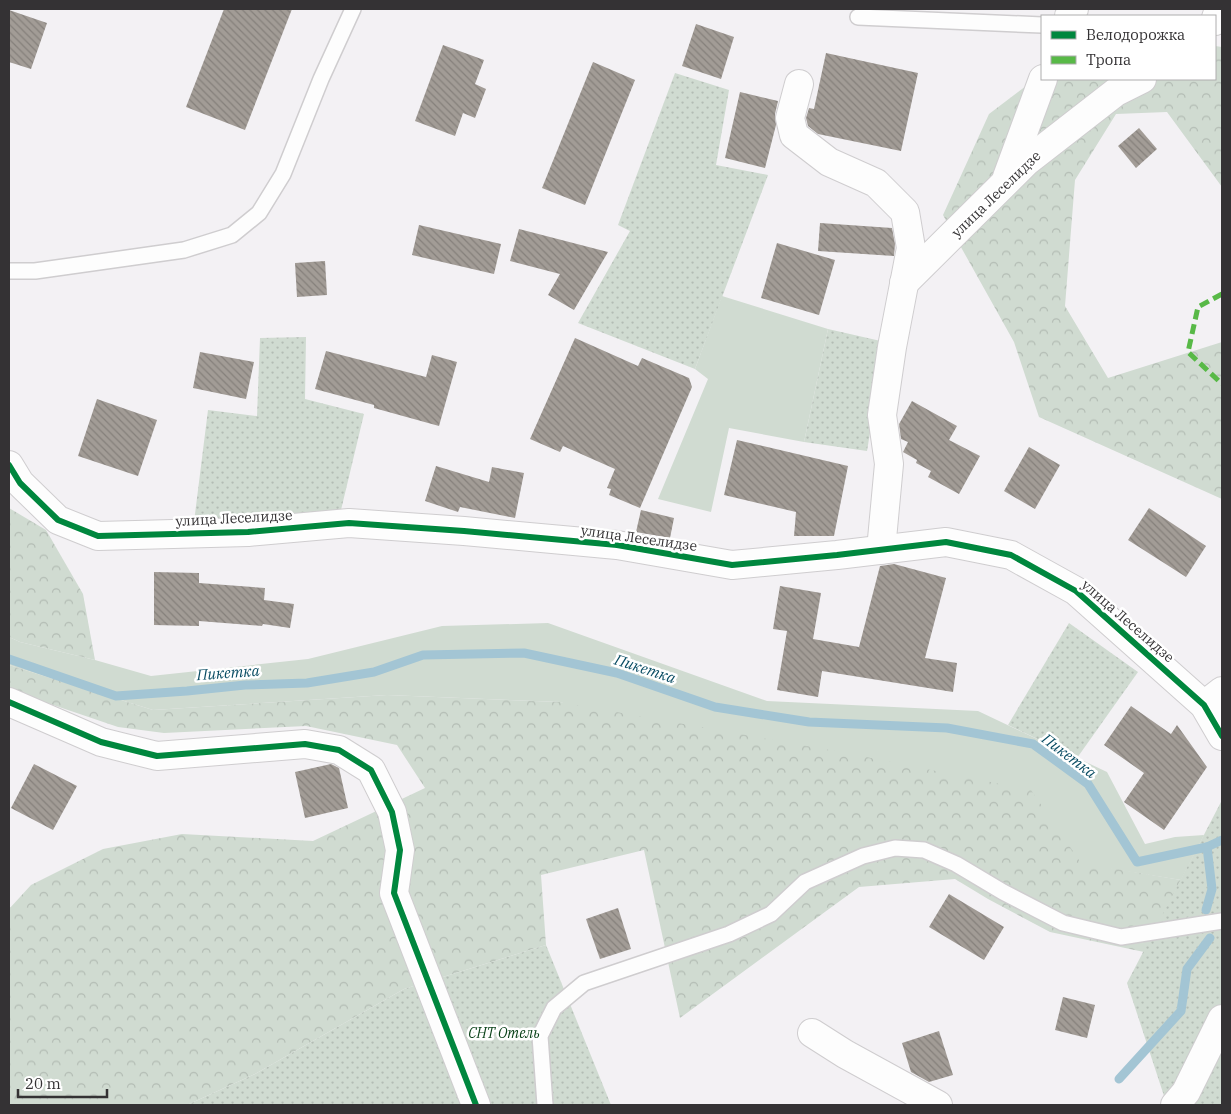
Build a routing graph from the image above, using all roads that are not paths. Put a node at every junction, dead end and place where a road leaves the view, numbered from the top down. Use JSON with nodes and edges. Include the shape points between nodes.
{"nodes":[{"id":1,"x":354,"y":9,"type":"edge"},
{"id":2,"x":858,"y":17,"type":"dead end"},
{"id":3,"x":1041,"y":25,"type":"edge"},
{"id":4,"x":1043,"y":80,"type":"edge"},
{"id":5,"x":1140,"y":80,"type":"edge"},
{"id":6,"x":800,"y":84,"type":"dead end"},
{"id":7,"x":1005,"y":184,"type":"junction"},
{"id":8,"x":9,"y":271,"type":"edge"},
{"id":9,"x":904,"y":283,"type":"junction"},
{"id":10,"x":9,"y":465,"type":"edge"},
{"id":11,"x":880,"y":550,"type":"junction"},
{"id":12,"x":1213,"y":698,"type":"edge"},
{"id":13,"x":9,"y":702,"type":"edge"},
{"id":14,"x":1222,"y":736,"type":"edge"},
{"id":15,"x":1222,"y":921,"type":"edge"},
{"id":16,"x":1222,"y":1019,"type":"edge"},
{"id":17,"x":812,"y":1033,"type":"dead end"},
{"id":18,"x":476,"y":1105,"type":"edge"},
{"id":19,"x":545,"y":1105,"type":"edge"},
{"id":20,"x":938,"y":1105,"type":"edge"},
{"id":21,"x":1175,"y":1105,"type":"edge"}],
"edges":[{"from":1,"to":8,"type":"lane","via":[[321,79],[283,174],[259,213],[232,235],[184,250],[35,272]]},
{"from":2,"to":3,"type":"lane"},
{"from":4,"to":7,"type":"street"},
{"from":5,"to":7,"type":"street","name":"улица Леселидзе","via":[[1116,92],[1026,162]]},
{"from":6,"to":9,"type":"street","via":[[790,118],[794,135],[829,162],[876,183],[905,212],[911,248]]},
{"from":7,"to":9,"type":"street","name":"улица Леселидзе"},
{"from":9,"to":11,"type":"street","via":[[882,415],[890,464]]},
{"from":10,"to":11,"type":"street","name":"улица Леселидзе","via":[[20,483],[58,520],[98,536],[248,532],[349,523],[617,545],[732,565]]},
{"from":11,"to":12,"type":"street","name":"улица Леселидзе","via":[[946,542],[1011,556],[1076,591]]},
{"from":12,"to":14,"type":"street","name":"улица Леселидзе"},
{"from":13,"to":18,"type":"street","via":[[101,742],[157,756],[305,744],[339,750],[371,770],[392,812],[400,850],[394,893]]},
{"from":15,"to":19,"type":"lane","via":[[1121,937],[1063,923],[924,850],[895,848],[863,856],[805,882],[771,914],[729,934],[584,983],[554,1008],[540,1036]]},
{"from":16,"to":21,"type":"street","via":[[1186,1092]]},
{"from":17,"to":20,"type":"street"}]}
